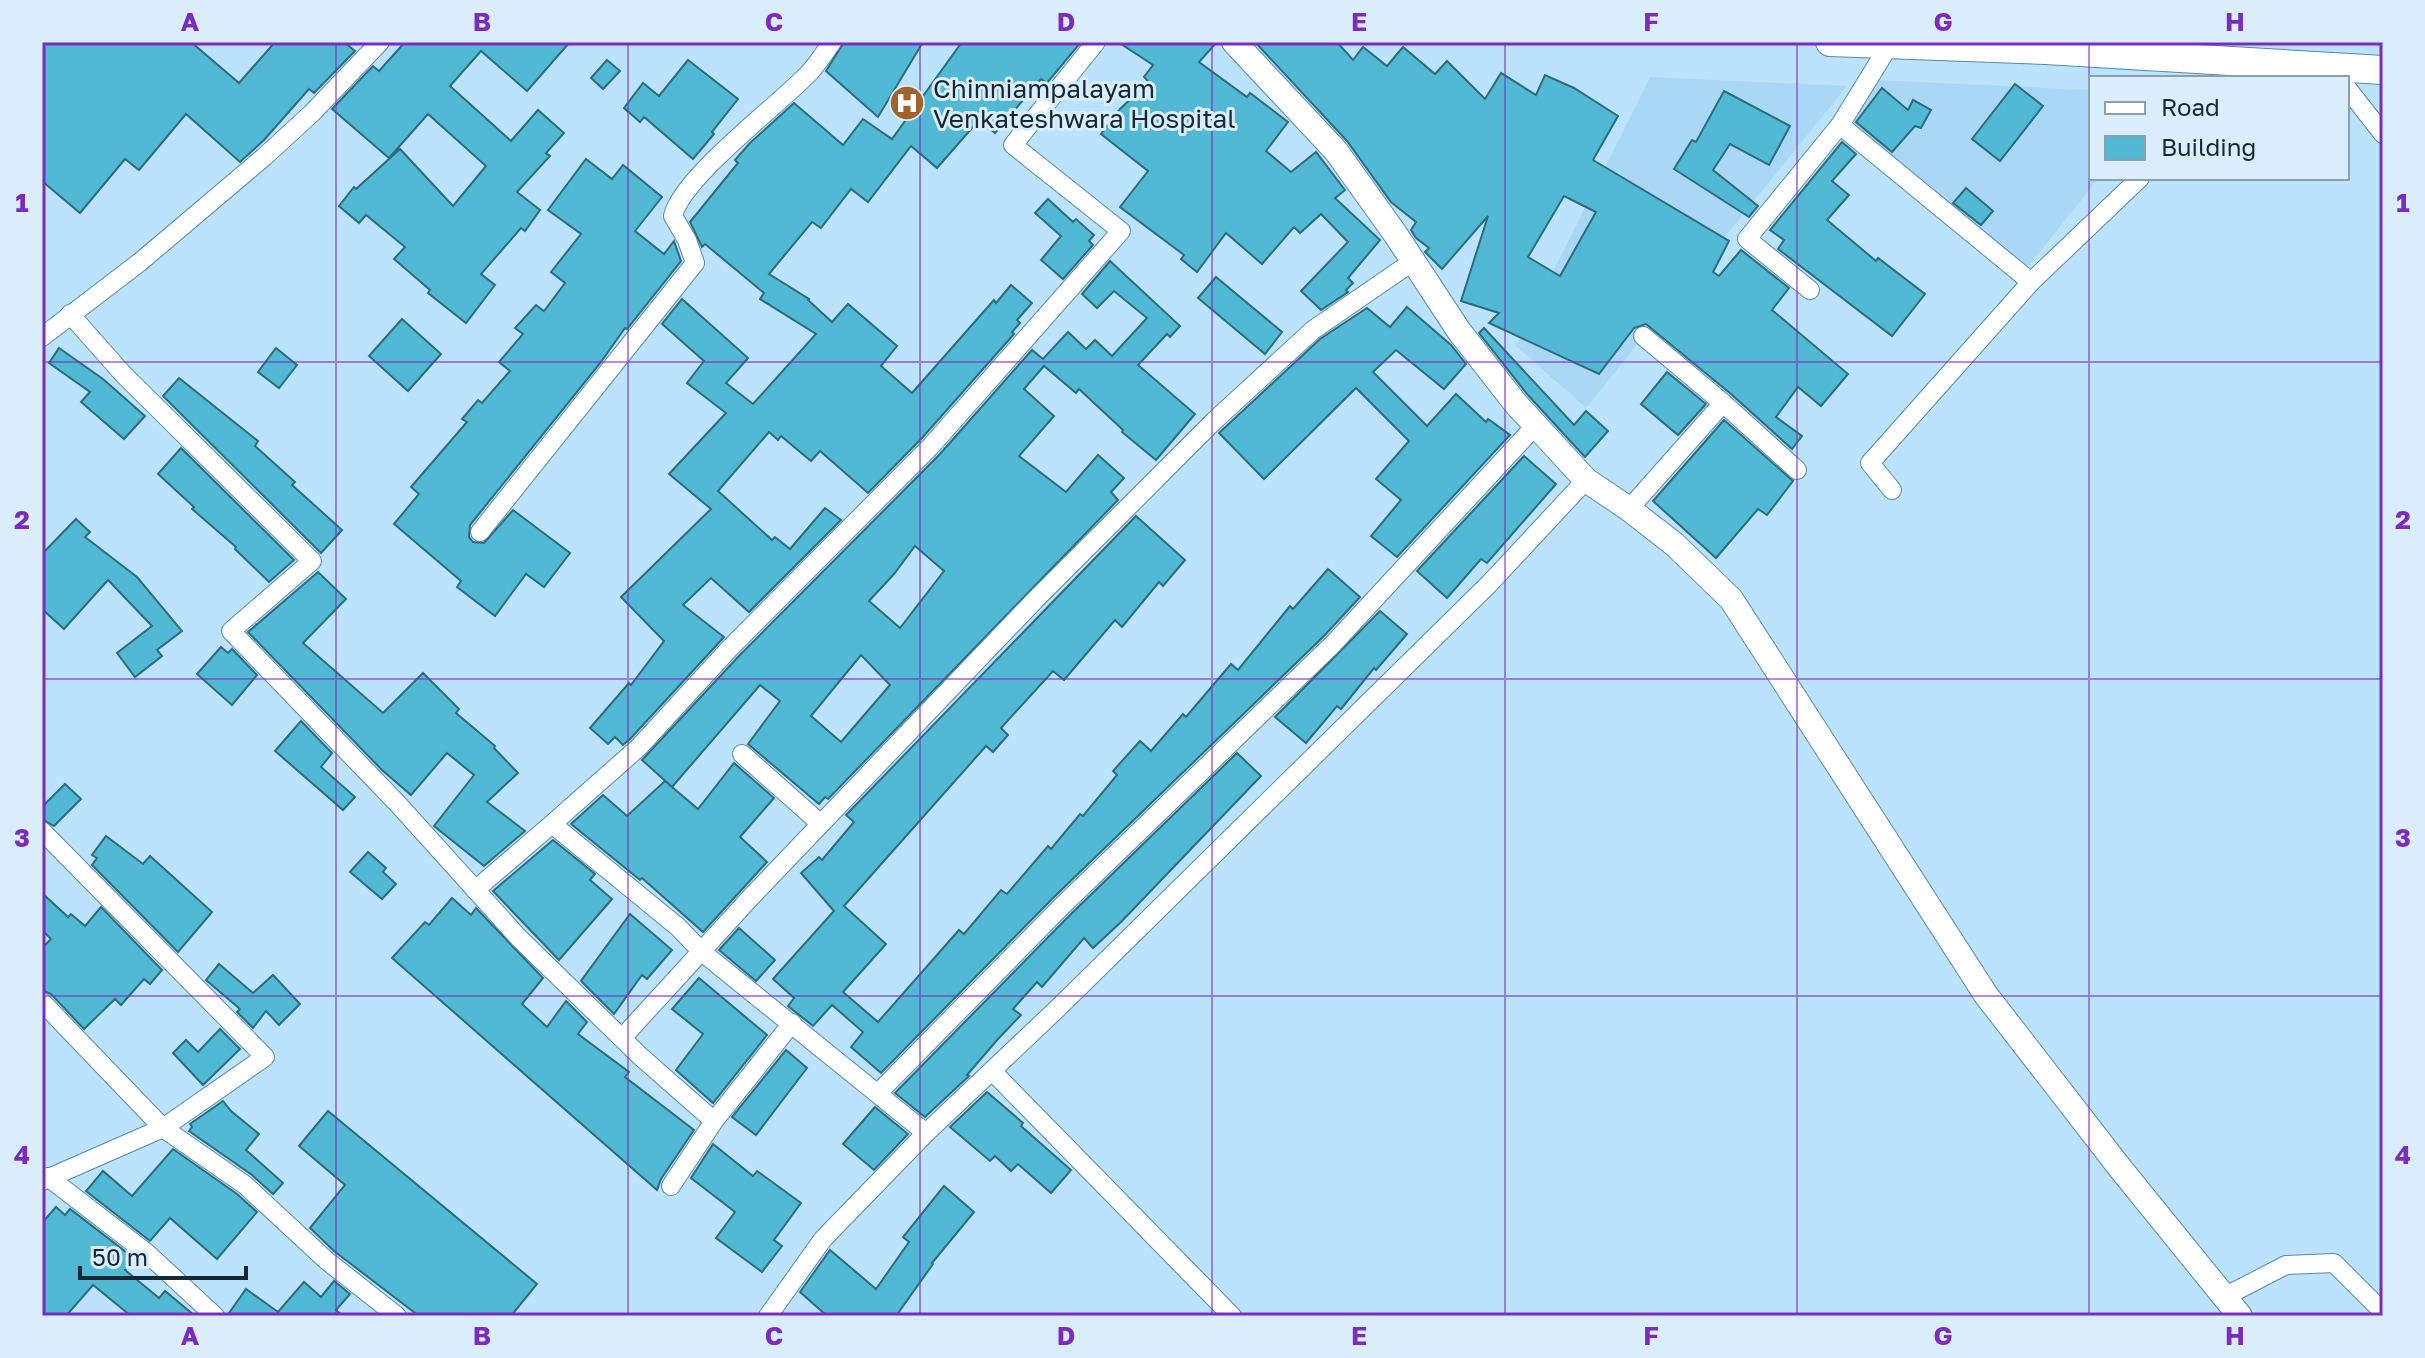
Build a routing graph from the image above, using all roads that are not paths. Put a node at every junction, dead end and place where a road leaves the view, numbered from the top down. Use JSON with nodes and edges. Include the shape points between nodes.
{"nodes":[{"id":1,"x":380,"y":42,"type":"edge"},
{"id":2,"x":832,"y":42,"type":"edge"},
{"id":3,"x":1096,"y":42,"type":"edge"},
{"id":4,"x":1234,"y":42,"type":"edge"},
{"id":5,"x":1830,"y":42,"type":"edge"},
{"id":6,"x":1890,"y":44,"type":"junction"},
{"id":7,"x":2223,"y":69,"type":"edge"},
{"id":8,"x":2381,"y":70,"type":"edge"},
{"id":9,"x":2313,"y":76,"type":"edge"},
{"id":10,"x":2349,"y":76,"type":"edge"},
{"id":11,"x":2349,"y":91,"type":"edge"},
{"id":12,"x":1840,"y":125,"type":"junction"},
{"id":13,"x":2383,"y":134,"type":"edge"},
{"id":14,"x":2138,"y":180,"type":"edge"},
{"id":15,"x":1412,"y":262,"type":"junction"},
{"id":16,"x":2031,"y":282,"type":"junction"},
{"id":17,"x":1810,"y":290,"type":"dead end"},
{"id":18,"x":70,"y":314,"type":"junction"},
{"id":19,"x":1643,"y":336,"type":"dead end"},
{"id":20,"x":42,"y":337,"type":"edge"},
{"id":21,"x":1723,"y":403,"type":"junction"},
{"id":22,"x":1536,"y":425,"type":"junction"},
{"id":23,"x":1797,"y":470,"type":"dead end"},
{"id":24,"x":1586,"y":480,"type":"junction"},
{"id":25,"x":1892,"y":490,"type":"dead end"},
{"id":26,"x":1629,"y":509,"type":"junction"},
{"id":27,"x":480,"y":532,"type":"dead end"},
{"id":28,"x":742,"y":754,"type":"dead end"},
{"id":29,"x":552,"y":824,"type":"junction"},
{"id":30,"x":821,"y":824,"type":"junction"},
{"id":31,"x":42,"y":831,"type":"edge"},
{"id":32,"x":475,"y":890,"type":"junction"},
{"id":33,"x":702,"y":952,"type":"junction"},
{"id":34,"x":42,"y":1002,"type":"edge"},
{"id":35,"x":792,"y":1023,"type":"junction"},
{"id":36,"x":622,"y":1038,"type":"junction"},
{"id":37,"x":992,"y":1071,"type":"junction"},
{"id":38,"x":878,"y":1093,"type":"junction"},
{"id":39,"x":714,"y":1121,"type":"junction"},
{"id":40,"x":163,"y":1128,"type":"junction"},
{"id":41,"x":926,"y":1133,"type":"junction"},
{"id":42,"x":45,"y":1179,"type":"edge"},
{"id":43,"x":671,"y":1186,"type":"dead end"},
{"id":44,"x":2224,"y":1297,"type":"junction"},
{"id":45,"x":2383,"y":1312,"type":"edge"},
{"id":46,"x":215,"y":1316,"type":"edge"},
{"id":47,"x":397,"y":1316,"type":"edge"},
{"id":48,"x":768,"y":1316,"type":"edge"},
{"id":49,"x":1232,"y":1316,"type":"edge"},
{"id":50,"x":2240,"y":1316,"type":"edge"}],
"edges":[{"from":1,"to":18,"type":"street","via":[[264,157]]},
{"from":2,"to":27,"type":"street","via":[[811,71],[708,167],[675,208],[673,216],[695,263]]},
{"from":3,"to":29,"type":"street","via":[[1013,145],[1121,231],[931,446],[639,747]]},
{"from":4,"to":15,"type":"main road","via":[[1336,151]]},
{"from":5,"to":6,"type":"main road"},
{"from":6,"to":7,"type":"main road"},
{"from":6,"to":12,"type":"street"},
{"from":7,"to":9,"type":"main road"},
{"from":8,"to":10,"type":"main road"},
{"from":11,"to":13,"type":"street"},
{"from":12,"to":16,"type":"street"},
{"from":12,"to":17,"type":"street","via":[[1747,239]]},
{"from":14,"to":16,"type":"street"},
{"from":15,"to":22,"type":"main road","via":[[1459,331]]},
{"from":15,"to":30,"type":"street","via":[[1313,330],[1214,421]]},
{"from":16,"to":25,"type":"street","via":[[1870,463]]},
{"from":18,"to":20,"type":"street"},
{"from":18,"to":32,"type":"street","via":[[123,374],[312,561],[231,631]]},
{"from":19,"to":21,"type":"street"},
{"from":21,"to":23,"type":"street"},
{"from":21,"to":26,"type":"street"},
{"from":22,"to":24,"type":"main road"},
{"from":22,"to":38,"type":"street","via":[[1333,644]]},
{"from":24,"to":26,"type":"main road"},
{"from":24,"to":37,"type":"street","via":[[1489,584]]},
{"from":26,"to":44,"type":"main road","via":[[1731,599],[1986,995]]},
{"from":28,"to":30,"type":"street"},
{"from":29,"to":32,"type":"street"},
{"from":29,"to":33,"type":"street"},
{"from":30,"to":33,"type":"street"},
{"from":31,"to":40,"type":"street","via":[[265,1057]]},
{"from":32,"to":36,"type":"street"},
{"from":33,"to":35,"type":"street"},
{"from":33,"to":36,"type":"street"},
{"from":34,"to":40,"type":"street"},
{"from":35,"to":38,"type":"street"},
{"from":35,"to":39,"type":"street"},
{"from":36,"to":39,"type":"street"},
{"from":37,"to":41,"type":"street"},
{"from":37,"to":49,"type":"street"},
{"from":38,"to":41,"type":"street"},
{"from":39,"to":43,"type":"street"},
{"from":40,"to":42,"type":"street"},
{"from":40,"to":47,"type":"street","via":[[245,1185]]},
{"from":41,"to":48,"type":"street","via":[[823,1239]]},
{"from":42,"to":46,"type":"street","via":[[148,1254]]},
{"from":44,"to":45,"type":"street","via":[[2286,1265],[2334,1263]]},
{"from":44,"to":50,"type":"main road"}]}
